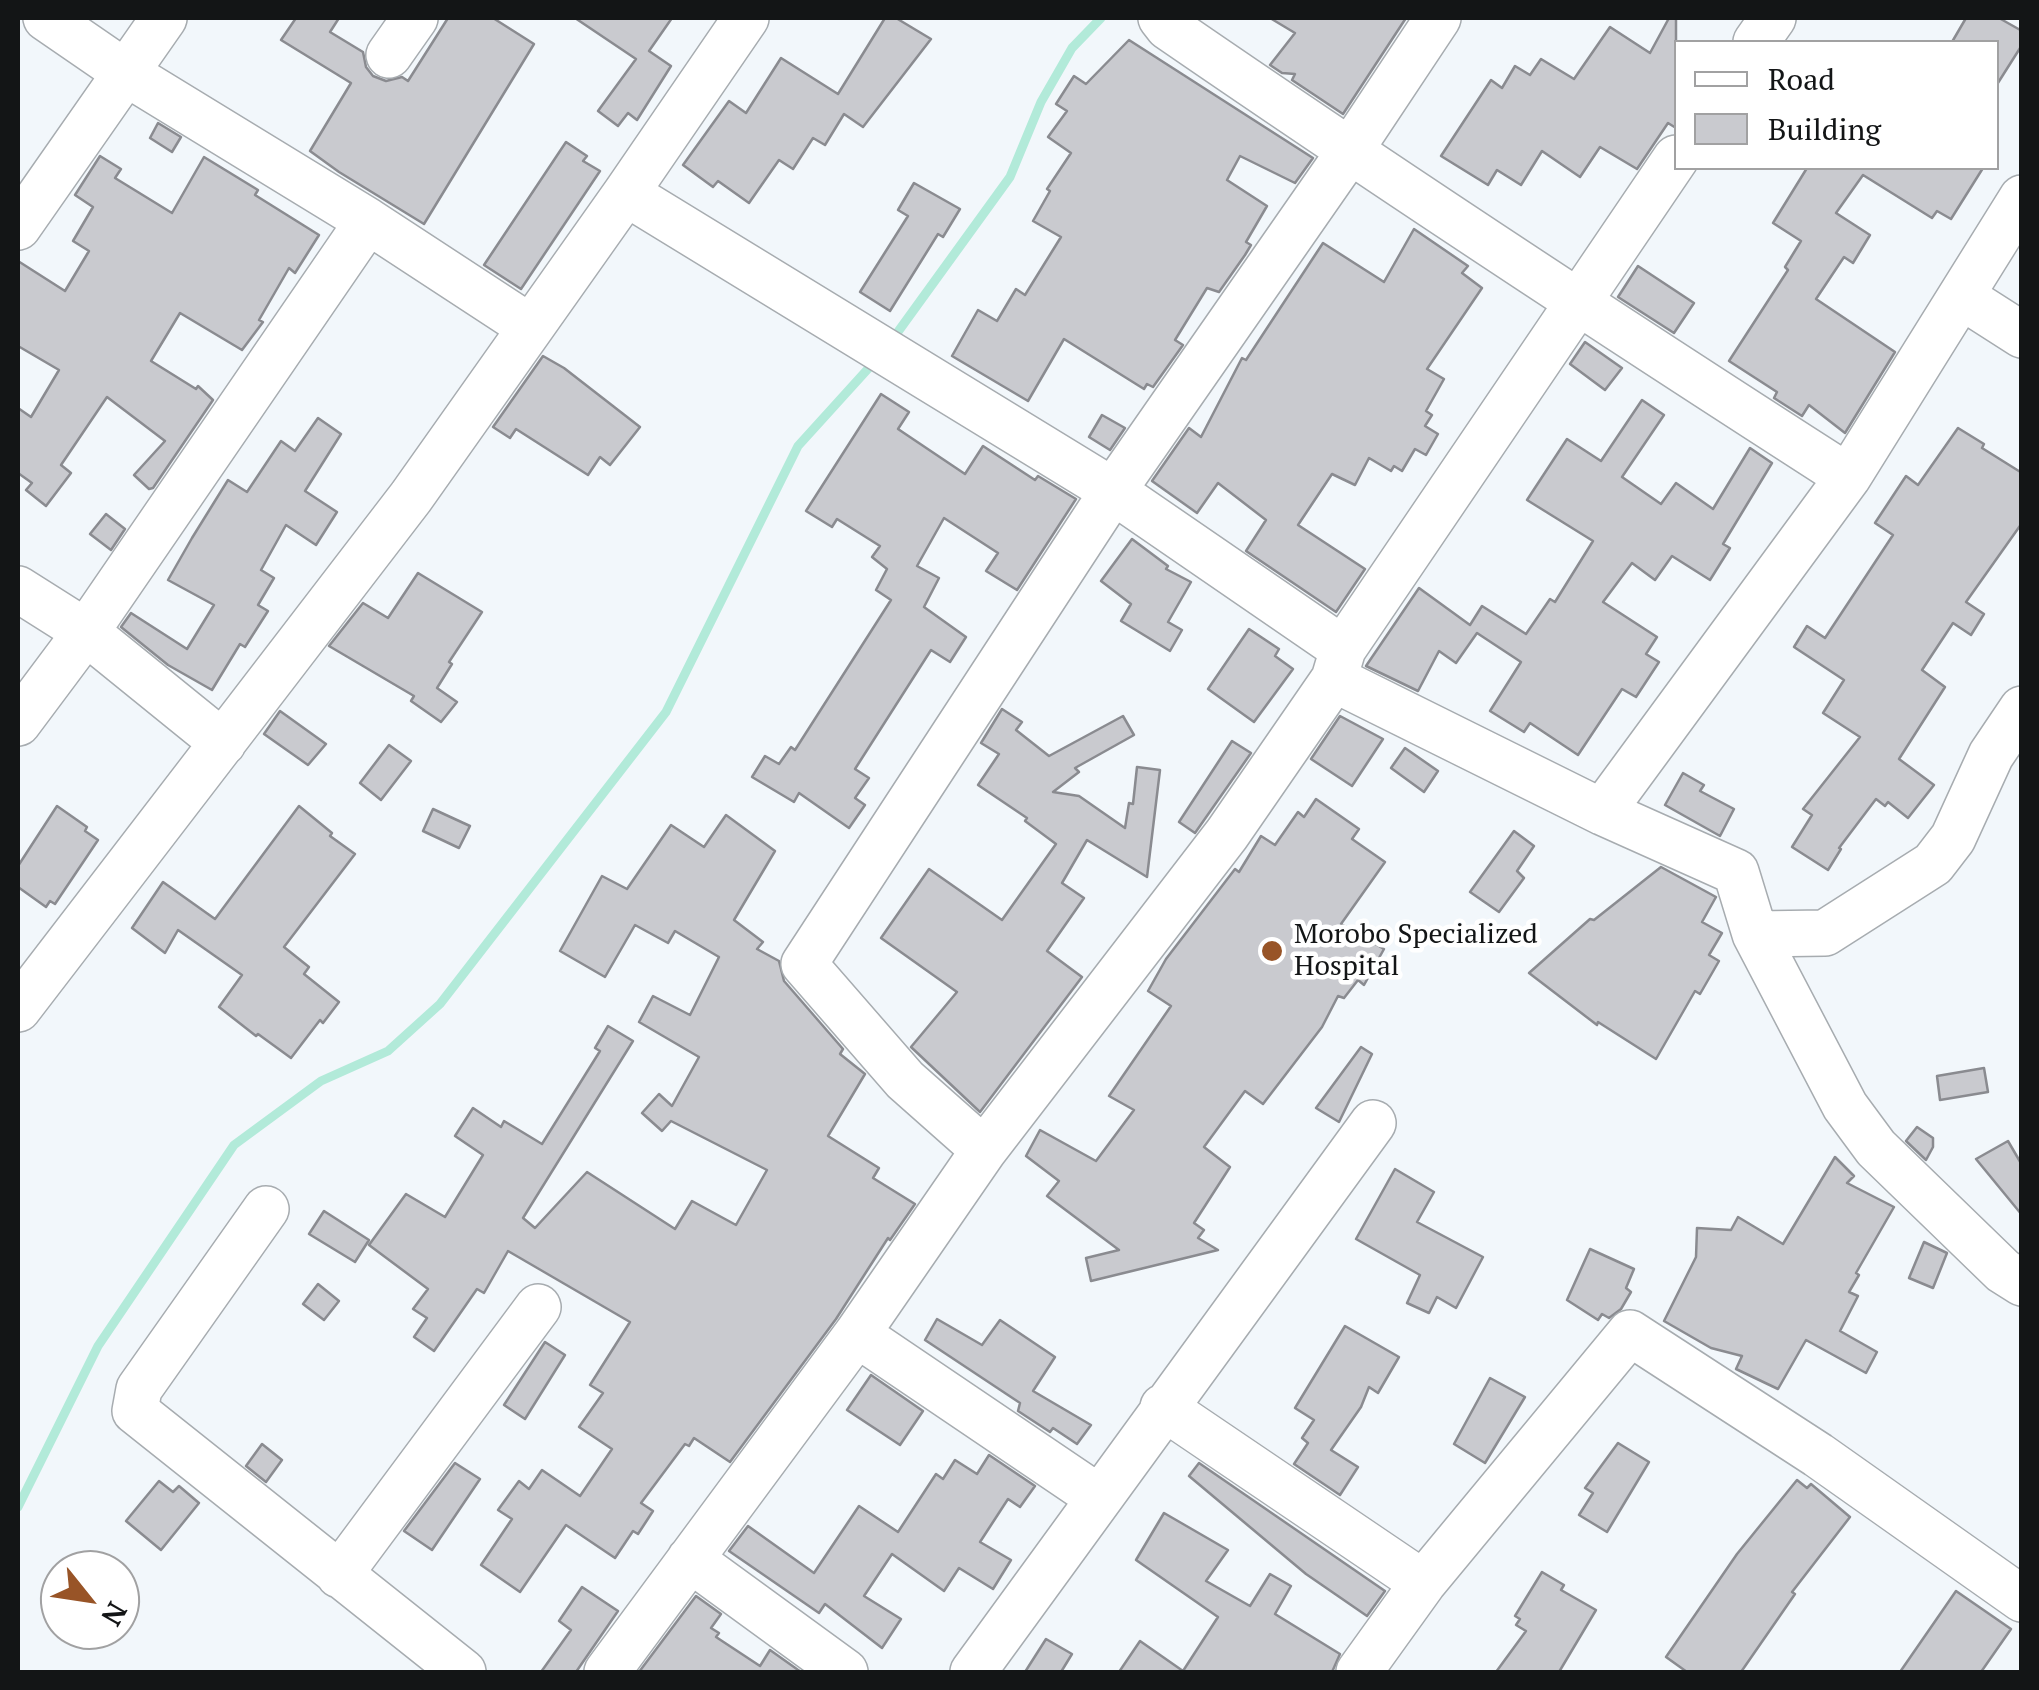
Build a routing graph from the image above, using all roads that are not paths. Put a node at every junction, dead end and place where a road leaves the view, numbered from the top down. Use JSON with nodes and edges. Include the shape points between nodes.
{"nodes":[{"id":1,"x":46,"y":18,"type":"edge"},
{"id":2,"x":164,"y":18,"type":"edge"},
{"id":3,"x":415,"y":18,"type":"edge"},
{"id":4,"x":746,"y":18,"type":"edge"},
{"id":5,"x":1161,"y":18,"type":"edge"},
{"id":6,"x":1438,"y":18,"type":"edge"},
{"id":7,"x":1773,"y":18,"type":"edge"},
{"id":8,"x":1757,"y":40,"type":"edge"},
{"id":9,"x":389,"y":55,"type":"dead end"},
{"id":10,"x":126,"y":73,"type":"junction"},
{"id":11,"x":1350,"y":152,"type":"junction"},
{"id":12,"x":1674,"y":161,"type":"edge"},
{"id":13,"x":626,"y":193,"type":"junction"},
{"id":14,"x":2022,"y":198,"type":"edge"},
{"id":15,"x":368,"y":221,"type":"junction"},
{"id":16,"x":18,"y":227,"type":"edge"},
{"id":17,"x":1961,"y":296,"type":"junction"},
{"id":18,"x":1577,"y":303,"type":"junction"},
{"id":19,"x":530,"y":326,"type":"junction"},
{"id":20,"x":2022,"y":334,"type":"edge"},
{"id":21,"x":1848,"y":477,"type":"junction"},
{"id":22,"x":1113,"y":491,"type":"junction"},
{"id":23,"x":18,"y":589,"type":"edge"},
{"id":24,"x":86,"y":632,"type":"junction"},
{"id":25,"x":1338,"y":664,"type":"junction"},
{"id":26,"x":2022,"y":709,"type":"edge"},
{"id":27,"x":18,"y":723,"type":"edge"},
{"id":28,"x":222,"y":742,"type":"junction"},
{"id":29,"x":1602,"y":812,"type":"junction"},
{"id":30,"x":1755,"y":934,"type":"junction"},
{"id":31,"x":18,"y":1009,"type":"edge"},
{"id":32,"x":1373,"y":1122,"type":"dead end"},
{"id":33,"x":984,"y":1150,"type":"junction"},
{"id":34,"x":266,"y":1209,"type":"dead end"},
{"id":35,"x":2022,"y":1283,"type":"edge"},
{"id":36,"x":538,"y":1307,"type":"dead end"},
{"id":37,"x":857,"y":1334,"type":"junction"},
{"id":38,"x":1164,"y":1407,"type":"junction"},
{"id":39,"x":1098,"y":1497,"type":"junction"},
{"id":40,"x":690,"y":1558,"type":"junction"},
{"id":41,"x":339,"y":1575,"type":"junction"},
{"id":42,"x":1423,"y":1583,"type":"junction"},
{"id":43,"x":2022,"y":1599,"type":"edge"},
{"id":44,"x":462,"y":1672,"type":"edge"},
{"id":45,"x":607,"y":1672,"type":"edge"},
{"id":46,"x":845,"y":1672,"type":"edge"},
{"id":47,"x":973,"y":1672,"type":"edge"},
{"id":48,"x":1359,"y":1672,"type":"edge"}],
"edges":[{"from":1,"to":10,"type":"street"},
{"from":2,"to":10,"type":"street"},
{"from":3,"to":9,"type":"street"},
{"from":4,"to":13,"type":"street"},
{"from":5,"to":11,"type":"street"},
{"from":6,"to":11,"type":"street"},
{"from":7,"to":8,"type":"street"},
{"from":10,"to":15,"type":"street"},
{"from":10,"to":16,"type":"street"},
{"from":11,"to":18,"type":"street"},
{"from":11,"to":22,"type":"street"},
{"from":12,"to":18,"type":"street"},
{"from":13,"to":19,"type":"street"},
{"from":13,"to":22,"type":"street"},
{"from":14,"to":17,"type":"street"},
{"from":15,"to":19,"type":"street"},
{"from":15,"to":24,"type":"street"},
{"from":17,"to":20,"type":"street"},
{"from":17,"to":21,"type":"street"},
{"from":18,"to":21,"type":"street"},
{"from":18,"to":25,"type":"street"},
{"from":19,"to":28,"type":"street","via":[[411,497]]},
{"from":21,"to":29,"type":"street"},
{"from":22,"to":25,"type":"street"},
{"from":22,"to":33,"type":"street","via":[[804,964],[905,1080]]},
{"from":23,"to":24,"type":"street"},
{"from":24,"to":27,"type":"street"},
{"from":24,"to":28,"type":"street"},
{"from":25,"to":29,"type":"street"},
{"from":25,"to":33,"type":"street","via":[[1228,834]]},
{"from":26,"to":30,"type":"street","via":[[1934,864],[1825,933]]},
{"from":28,"to":31,"type":"street"},
{"from":29,"to":30,"type":"street","via":[[1736,872]]},
{"from":30,"to":35,"type":"street","via":[[1844,1106],[1876,1148]]},
{"from":32,"to":38,"type":"street"},
{"from":33,"to":37,"type":"street"},
{"from":34,"to":41,"type":"street","via":[[138,1390],[136,1411]]},
{"from":36,"to":41,"type":"street"},
{"from":37,"to":39,"type":"street"},
{"from":37,"to":40,"type":"street"},
{"from":38,"to":39,"type":"street"},
{"from":38,"to":42,"type":"street"},
{"from":39,"to":47,"type":"street"},
{"from":40,"to":45,"type":"street"},
{"from":40,"to":46,"type":"street"},
{"from":41,"to":44,"type":"street"},
{"from":42,"to":43,"type":"street","via":[[1630,1333]]},
{"from":42,"to":48,"type":"street"}]}
